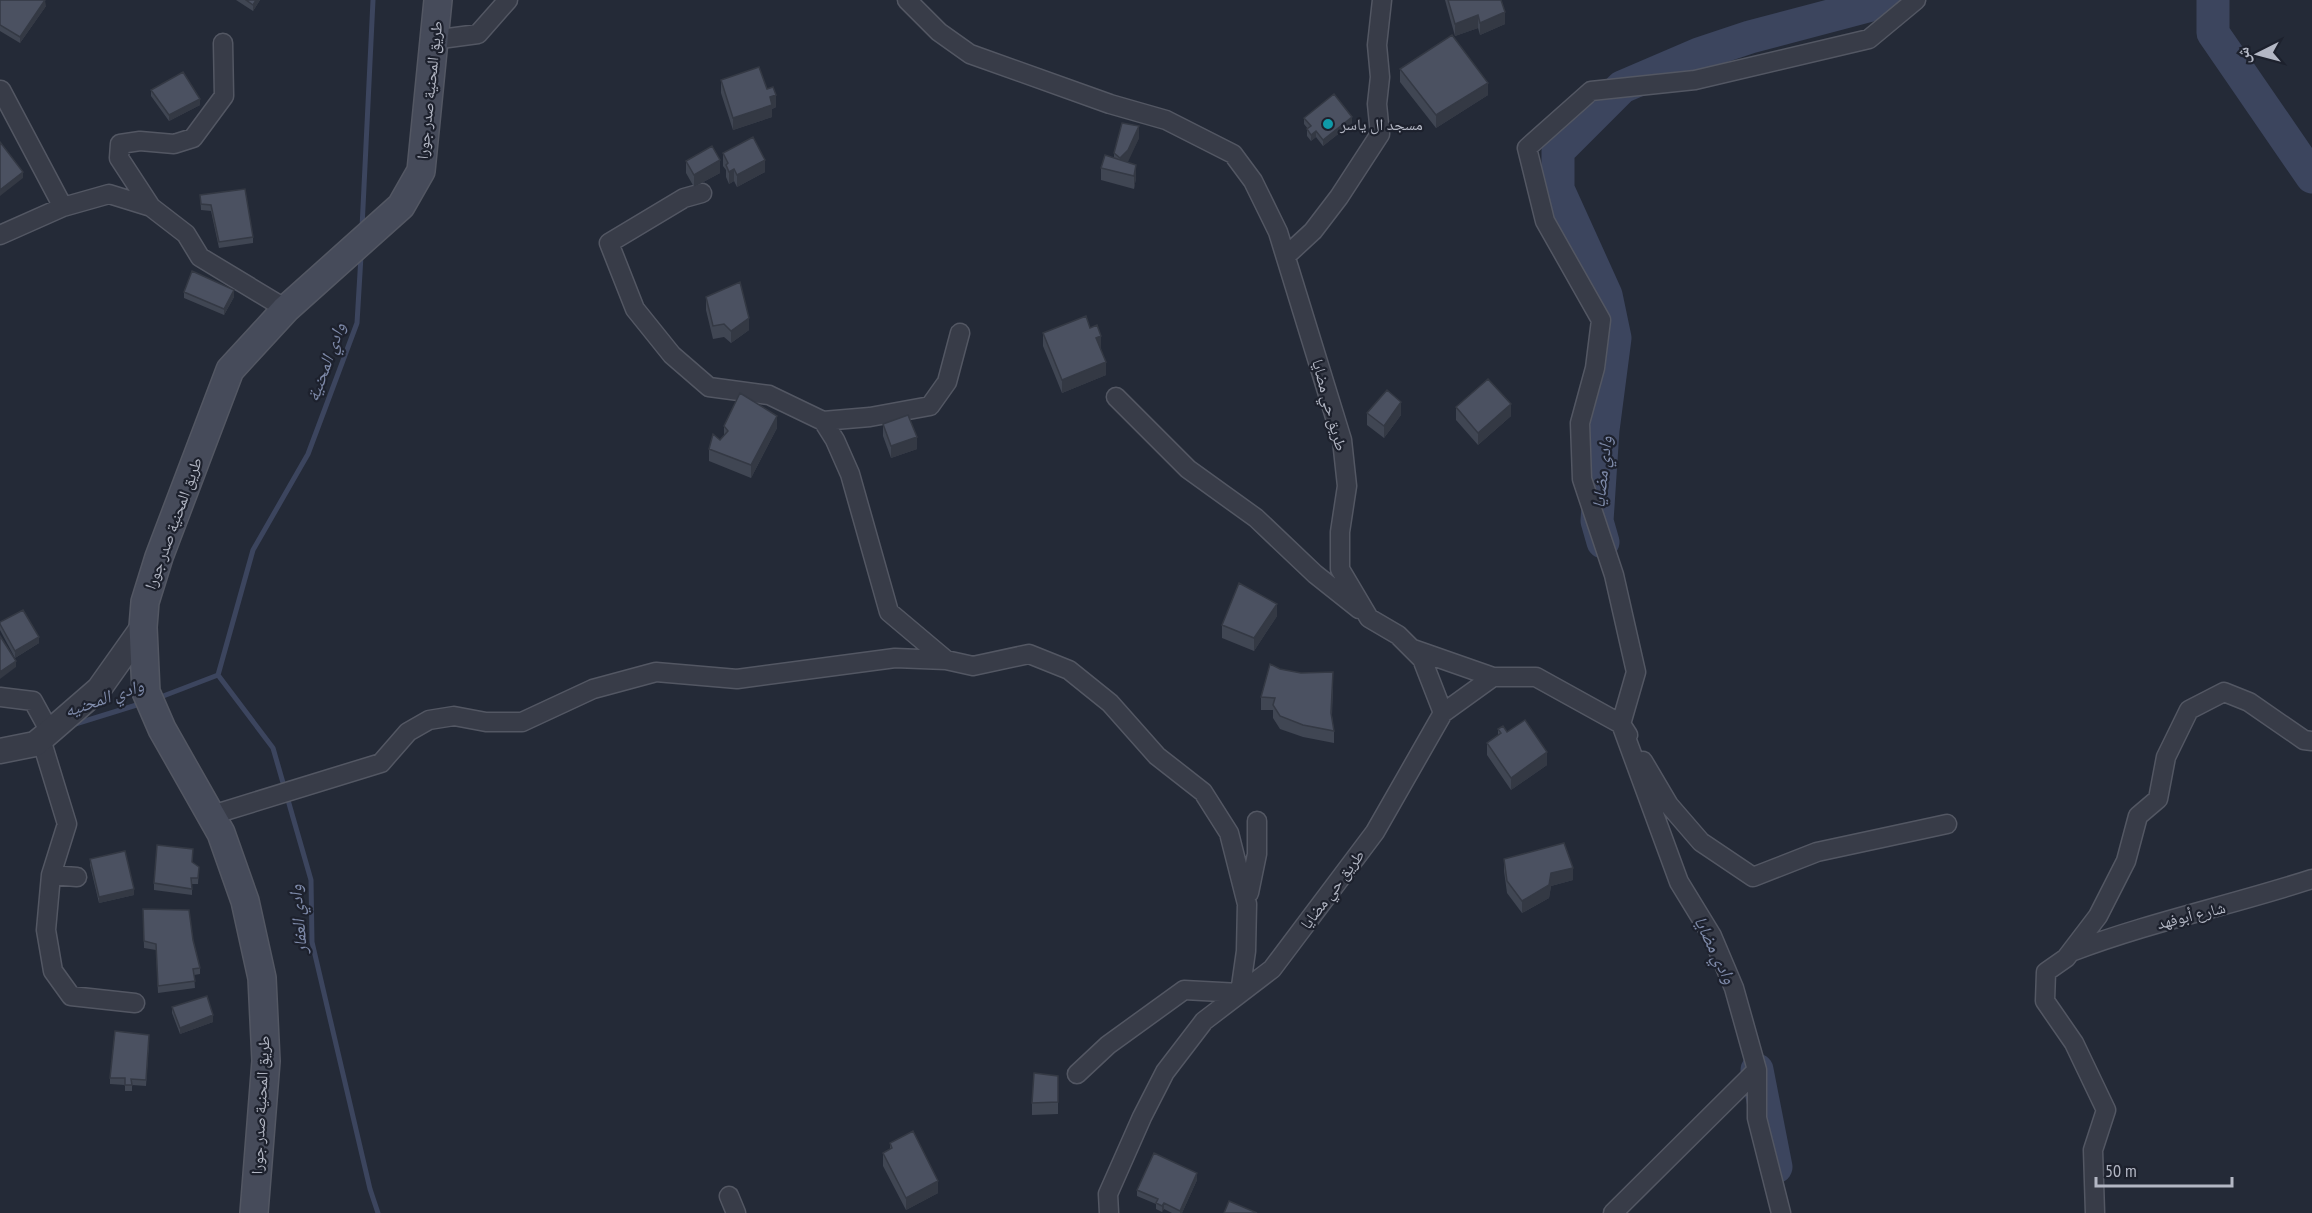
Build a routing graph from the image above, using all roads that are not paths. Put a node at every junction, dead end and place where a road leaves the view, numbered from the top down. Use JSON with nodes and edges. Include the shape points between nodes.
{"nodes":[{"id":1,"x":438,"y":0,"type":"edge"},
{"id":2,"x":508,"y":0,"type":"edge"},
{"id":3,"x":907,"y":0,"type":"edge"},
{"id":4,"x":1382,"y":0,"type":"edge"},
{"id":5,"x":1916,"y":0,"type":"edge"},
{"id":6,"x":433,"y":40,"type":"junction"},
{"id":7,"x":223,"y":43,"type":"dead end"},
{"id":8,"x":1,"y":90,"type":"edge"},
{"id":9,"x":702,"y":193,"type":"dead end"},
{"id":10,"x":63,"y":207,"type":"junction"},
{"id":11,"x":151,"y":207,"type":"junction"},
{"id":12,"x":0,"y":234,"type":"edge"},
{"id":13,"x":1286,"y":256,"type":"junction"},
{"id":14,"x":286,"y":309,"type":"junction"},
{"id":15,"x":960,"y":333,"type":"dead end"},
{"id":16,"x":1116,"y":397,"type":"dead end"},
{"id":17,"x":823,"y":421,"type":"junction"},
{"id":18,"x":1370,"y":618,"type":"junction"},
{"id":19,"x":144,"y":639,"type":"junction"},
{"id":20,"x":1411,"y":648,"type":"junction"},
{"id":21,"x":946,"y":660,"type":"junction"},
{"id":22,"x":1493,"y":677,"type":"junction"},
{"id":23,"x":0,"y":697,"type":"edge"},
{"id":24,"x":1443,"y":713,"type":"junction"},
{"id":25,"x":1622,"y":724,"type":"junction"},
{"id":26,"x":46,"y":735,"type":"junction"},
{"id":27,"x":2312,"y":741,"type":"edge"},
{"id":28,"x":0,"y":751,"type":"edge"},
{"id":29,"x":212,"y":815,"type":"junction"},
{"id":30,"x":1257,"y":821,"type":"dead end"},
{"id":31,"x":1947,"y":824,"type":"dead end"},
{"id":32,"x":51,"y":875,"type":"junction"},
{"id":33,"x":77,"y":877,"type":"dead end"},
{"id":34,"x":2312,"y":879,"type":"edge"},
{"id":35,"x":1247,"y":904,"type":"junction"},
{"id":36,"x":2071,"y":952,"type":"junction"},
{"id":37,"x":1240,"y":993,"type":"junction"},
{"id":38,"x":135,"y":1003,"type":"dead end"},
{"id":39,"x":1757,"y":1070,"type":"junction"},
{"id":40,"x":1077,"y":1074,"type":"dead end"},
{"id":41,"x":729,"y":1196,"type":"dead end"},
{"id":42,"x":254,"y":1213,"type":"edge"},
{"id":43,"x":736,"y":1213,"type":"edge"},
{"id":44,"x":1109,"y":1213,"type":"edge"},
{"id":45,"x":1612,"y":1213,"type":"edge"},
{"id":46,"x":1781,"y":1213,"type":"edge"},
{"id":47,"x":2095,"y":1213,"type":"edge"}],
"edges":[{"from":1,"to":6,"type":"main road","name":"طريق المحنية صدر جورا"},
{"from":2,"to":6,"type":"street","via":[[478,34]]},
{"from":3,"to":13,"type":"street","name":"طريق حي مضايا","via":[[939,32],[970,54],[1166,120],[1233,153],[1252,181]]},
{"from":4,"to":13,"type":"street","via":[[1377,45],[1380,134],[1332,206]]},
{"from":5,"to":25,"type":"street","via":[[1869,39],[1695,80],[1591,91],[1527,148],[1545,221],[1601,320],[1595,368],[1580,423],[1582,479],[1614,575],[1636,672]]},
{"from":6,"to":14,"type":"main road","name":"طريق المحنية صدر جورا","via":[[421,171],[401,206]]},
{"from":7,"to":11,"type":"street","via":[[224,96],[193,138],[174,144],[120,144],[118,158]]},
{"from":8,"to":10,"type":"street"},
{"from":9,"to":17,"type":"street","via":[[684,198],[609,243],[635,309],[672,355],[709,387],[769,395]]},
{"from":10,"to":11,"type":"street","via":[[109,194]]},
{"from":10,"to":12,"type":"street"},
{"from":11,"to":14,"type":"street","via":[[186,234],[200,257]]},
{"from":13,"to":18,"type":"street","name":"طريق حي مضايا","via":[[1342,440],[1347,486],[1340,569]]},
{"from":14,"to":19,"type":"main road","name":"طريق المحنية صدر جورا","via":[[230,370],[159,557],[145,602]]},
{"from":15,"to":17,"type":"street","via":[[947,382],[930,406]]},
{"from":16,"to":18,"type":"street","via":[[1188,469],[1256,518],[1315,574]]},
{"from":17,"to":21,"type":"street","via":[[850,474],[890,612]]},
{"from":18,"to":20,"type":"street","name":"طريق حي مضايا"},
{"from":19,"to":26,"type":"street","via":[[99,689]]},
{"from":19,"to":29,"type":"main road","name":"طريق المحنية صدر جورا","via":[[146,692],[162,729]]},
{"from":20,"to":22,"type":"street"},
{"from":20,"to":24,"type":"street","name":"طريق حي مضايا","via":[[1422,659]]},
{"from":21,"to":29,"type":"street","via":[[895,658],[737,679],[656,672],[593,689],[522,722],[486,722],[454,716],[429,720],[408,732],[381,763]]},
{"from":21,"to":35,"type":"street","via":[[973,666],[1029,654],[1069,670],[1110,704],[1157,756],[1203,792],[1229,833]]},
{"from":22,"to":24,"type":"street"},
{"from":22,"to":25,"type":"street","via":[[1536,677]]},
{"from":23,"to":26,"type":"street","via":[[33,701]]},
{"from":24,"to":37,"type":"street","name":"طريق حي مضايا","via":[[1375,832],[1272,969]]},
{"from":25,"to":31,"type":"street","via":[[1669,805],[1701,842],[1753,877],[1817,852]]},
{"from":25,"to":39,"type":"street","via":[[1678,882],[1712,936],[1734,988]]},
{"from":26,"to":28,"type":"street","via":[[35,744]]},
{"from":26,"to":32,"type":"street","via":[[67,824]]},
{"from":27,"to":36,"type":"street","via":[[2304,740],[2248,702],[2224,692],[2189,710],[2166,758],[2158,799],[2138,816],[2126,861],[2098,916]]},
{"from":29,"to":42,"type":"main road","name":"طريق المحنية صدر جورا","via":[[245,901],[262,978],[266,1061]]},
{"from":30,"to":35,"type":"street","via":[[1257,854]]},
{"from":32,"to":33,"type":"street"},
{"from":32,"to":38,"type":"street","via":[[46,930],[53,971],[71,996]]},
{"from":34,"to":36,"type":"street","name":"شارع أبوفهد","via":[[2124,932]]},
{"from":35,"to":37,"type":"street"},
{"from":36,"to":47,"type":"street","via":[[2046,972],[2045,1001],[2074,1043],[2106,1110],[2093,1150]]},
{"from":37,"to":40,"type":"street","via":[[1184,990]]},
{"from":37,"to":44,"type":"street","name":"طريق حي مضايا","via":[[1204,1022],[1165,1072],[1108,1194]]},
{"from":39,"to":45,"type":"street"},
{"from":39,"to":46,"type":"street","via":[[1756,1118]]},
{"from":41,"to":43,"type":"street"}]}
